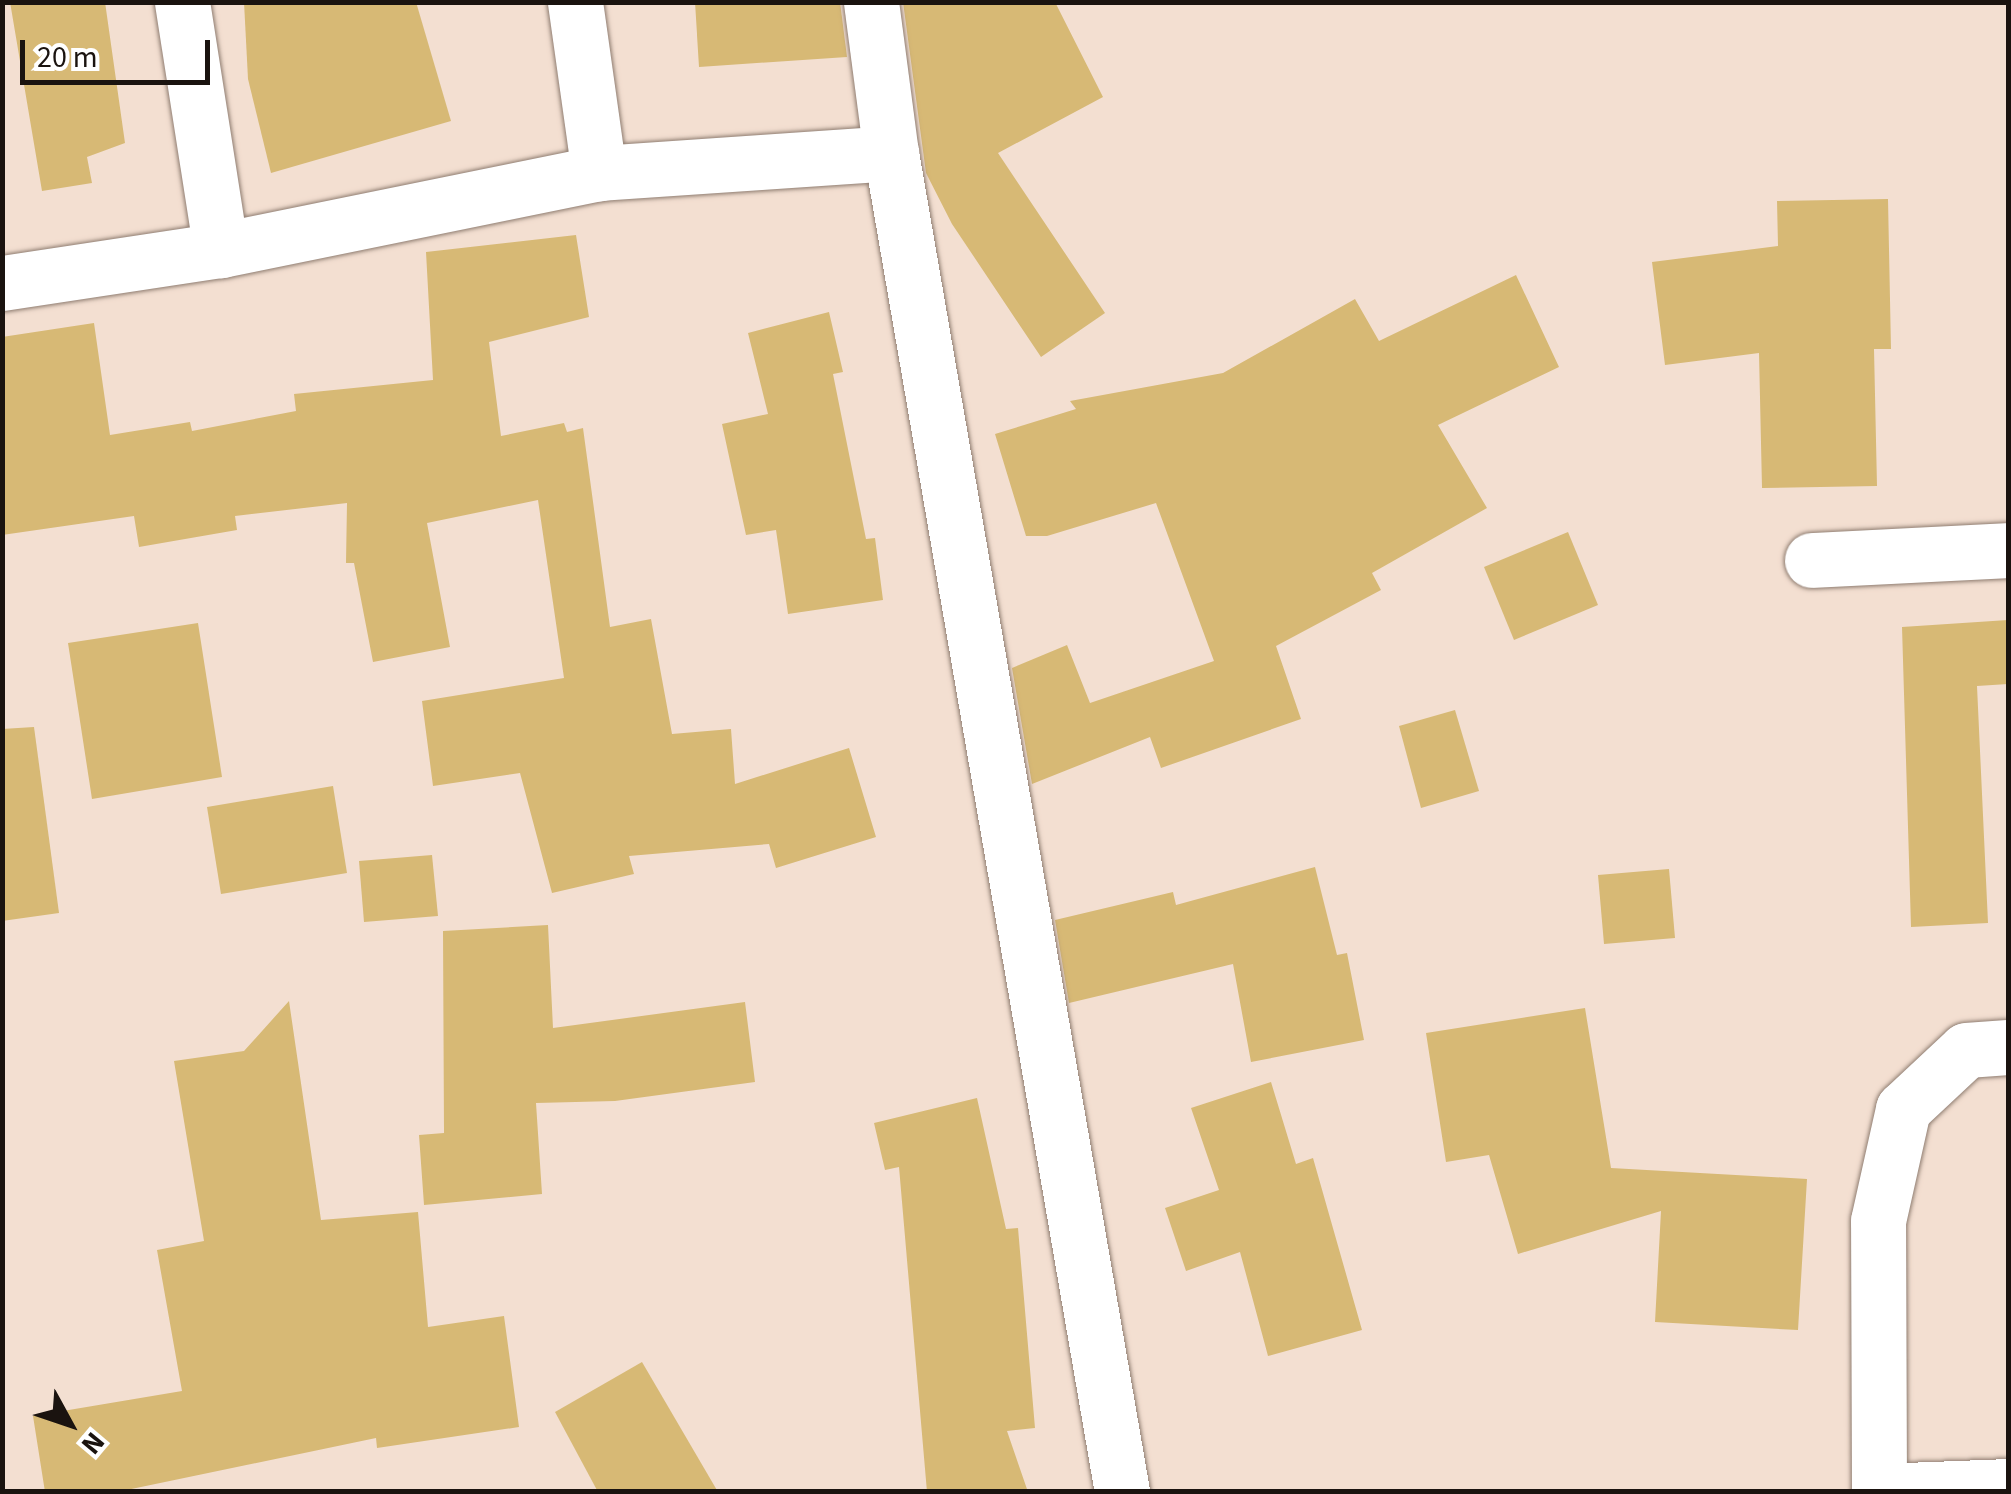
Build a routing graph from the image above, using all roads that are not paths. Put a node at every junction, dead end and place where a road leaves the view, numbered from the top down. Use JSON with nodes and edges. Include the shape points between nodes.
{"nodes":[{"id":1,"x":182,"y":2,"type":"edge"},
{"id":2,"x":574,"y":2,"type":"edge"},
{"id":3,"x":872,"y":2,"type":"edge"},
{"id":4,"x":891,"y":153,"type":"junction"},
{"id":5,"x":600,"y":173,"type":"junction"},
{"id":6,"x":221,"y":250,"type":"junction"},
{"id":7,"x":2,"y":283,"type":"edge"},
{"id":8,"x":2008,"y":550,"type":"edge"},
{"id":9,"x":1812,"y":560,"type":"dead end"},
{"id":10,"x":2008,"y":1048,"type":"edge"},
{"id":11,"x":2008,"y":1486,"type":"edge"},
{"id":12,"x":1879,"y":1491,"type":"edge"},
{"id":13,"x":1122,"y":1492,"type":"edge"}],
"edges":[{"from":1,"to":6,"type":"street"},
{"from":2,"to":5,"type":"street"},
{"from":3,"to":4,"type":"street"},
{"from":4,"to":5,"type":"street"},
{"from":4,"to":13,"type":"street"},
{"from":5,"to":6,"type":"street"},
{"from":6,"to":7,"type":"street"},
{"from":8,"to":9,"type":"street"},
{"from":10,"to":12,"type":"street","via":[[1966,1050],[1903,1109],[1878,1221]]},
{"from":11,"to":12,"type":"street"}]}
